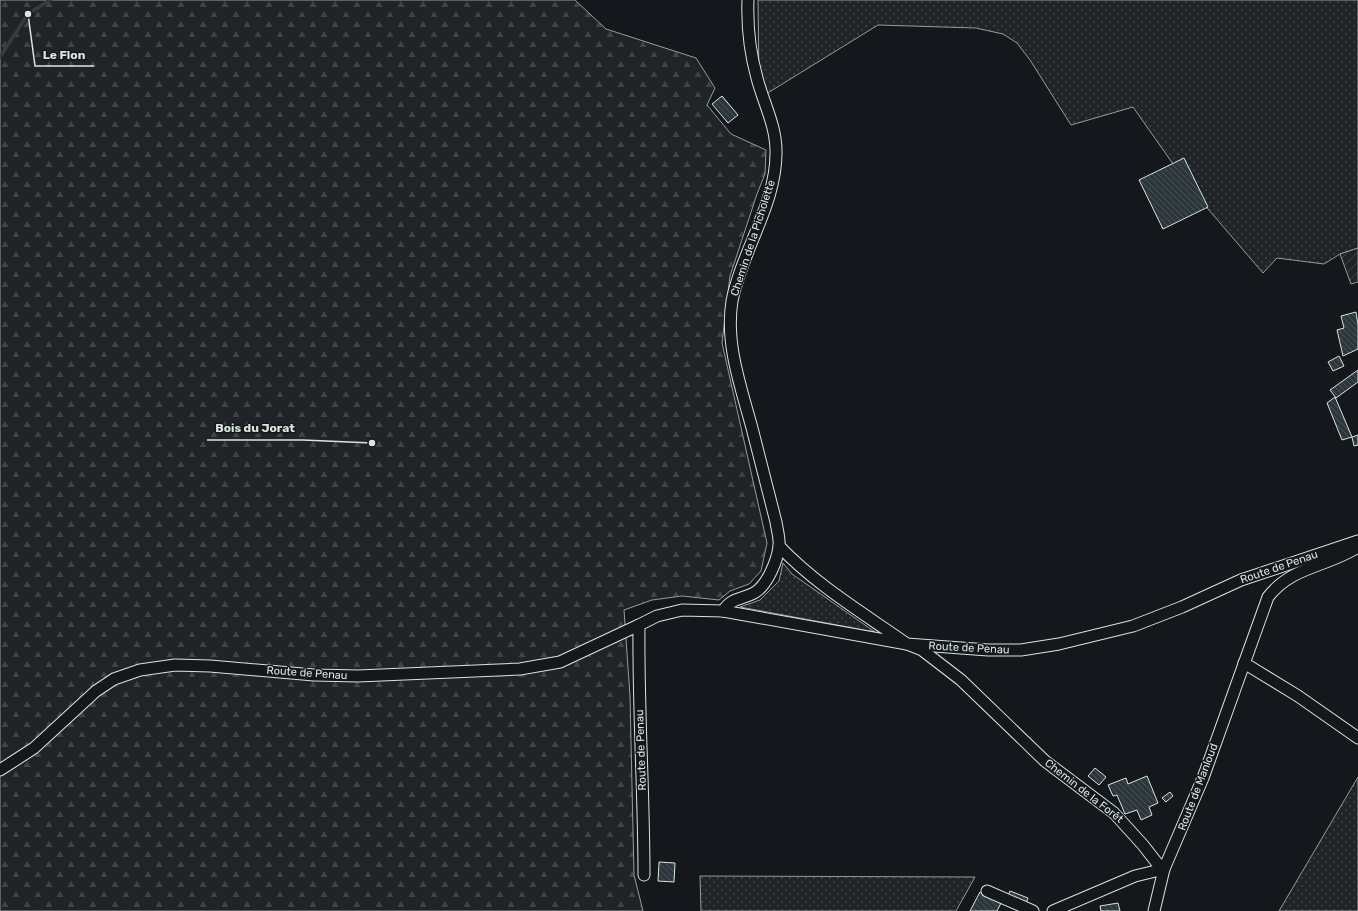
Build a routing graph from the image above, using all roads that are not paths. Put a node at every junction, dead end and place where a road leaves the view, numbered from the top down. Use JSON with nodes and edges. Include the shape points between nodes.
{"nodes":[{"id":1,"x":748,"y":0,"type":"edge"},
{"id":2,"x":1358,"y":541,"type":"edge"},
{"id":3,"x":779,"y":546,"type":"junction"},
{"id":4,"x":1358,"y":547,"type":"edge"},
{"id":5,"x":723,"y":612,"type":"junction"},
{"id":6,"x":639,"y":625,"type":"junction"},
{"id":7,"x":907,"y":644,"type":"junction"},
{"id":8,"x":1244,"y":663,"type":"junction"},
{"id":9,"x":1358,"y":738,"type":"edge"},
{"id":10,"x":0,"y":770,"type":"edge"},
{"id":11,"x":1164,"y":869,"type":"junction"},
{"id":12,"x":644,"y":875,"type":"dead end"},
{"id":13,"x":987,"y":891,"type":"dead end"},
{"id":14,"x":1033,"y":911,"type":"edge"},
{"id":15,"x":1053,"y":911,"type":"edge"},
{"id":16,"x":1154,"y":911,"type":"edge"}],
"edges":[{"from":1,"to":3,"type":"street","name":"Chemin de la Picholette","via":[[750,42],[756,77],[773,128],[776,150],[774,176],[768,198],[736,282],[730,325],[736,369],[776,522]]},
{"from":2,"to":7,"type":"street","name":"Route de Penau","via":[[1241,580],[1133,626],[1059,644],[1021,650]]},
{"from":3,"to":5,"type":"street","via":[[764,585],[755,593],[729,602]]},
{"from":3,"to":7,"type":"street","via":[[798,566]]},
{"from":4,"to":8,"type":"street","name":"Route de Manloud","via":[[1347,554],[1291,576],[1275,588],[1264,605]]},
{"from":5,"to":6,"type":"street","name":"Route de Penau","via":[[682,610],[657,616]]},
{"from":5,"to":7,"type":"street","name":"Route de Penau"},
{"from":6,"to":10,"type":"street","name":"Route de Penau","via":[[560,662],[520,669],[358,676],[175,665],[140,670],[114,679],[96,691],[34,748]]},
{"from":6,"to":12,"type":"street","name":"Route de Penau"},
{"from":7,"to":11,"type":"street","name":"Chemin de la Forêt","via":[[922,650],[961,680],[1044,761],[1114,813]]},
{"from":8,"to":9,"type":"street","via":[[1298,696]]},
{"from":8,"to":11,"type":"street","name":"Route de Manloud","via":[[1203,778]]},
{"from":11,"to":15,"type":"street","via":[[1135,876]]},
{"from":11,"to":16,"type":"street","name":"Route de Manloud"},
{"from":13,"to":14,"type":"street"}]}
